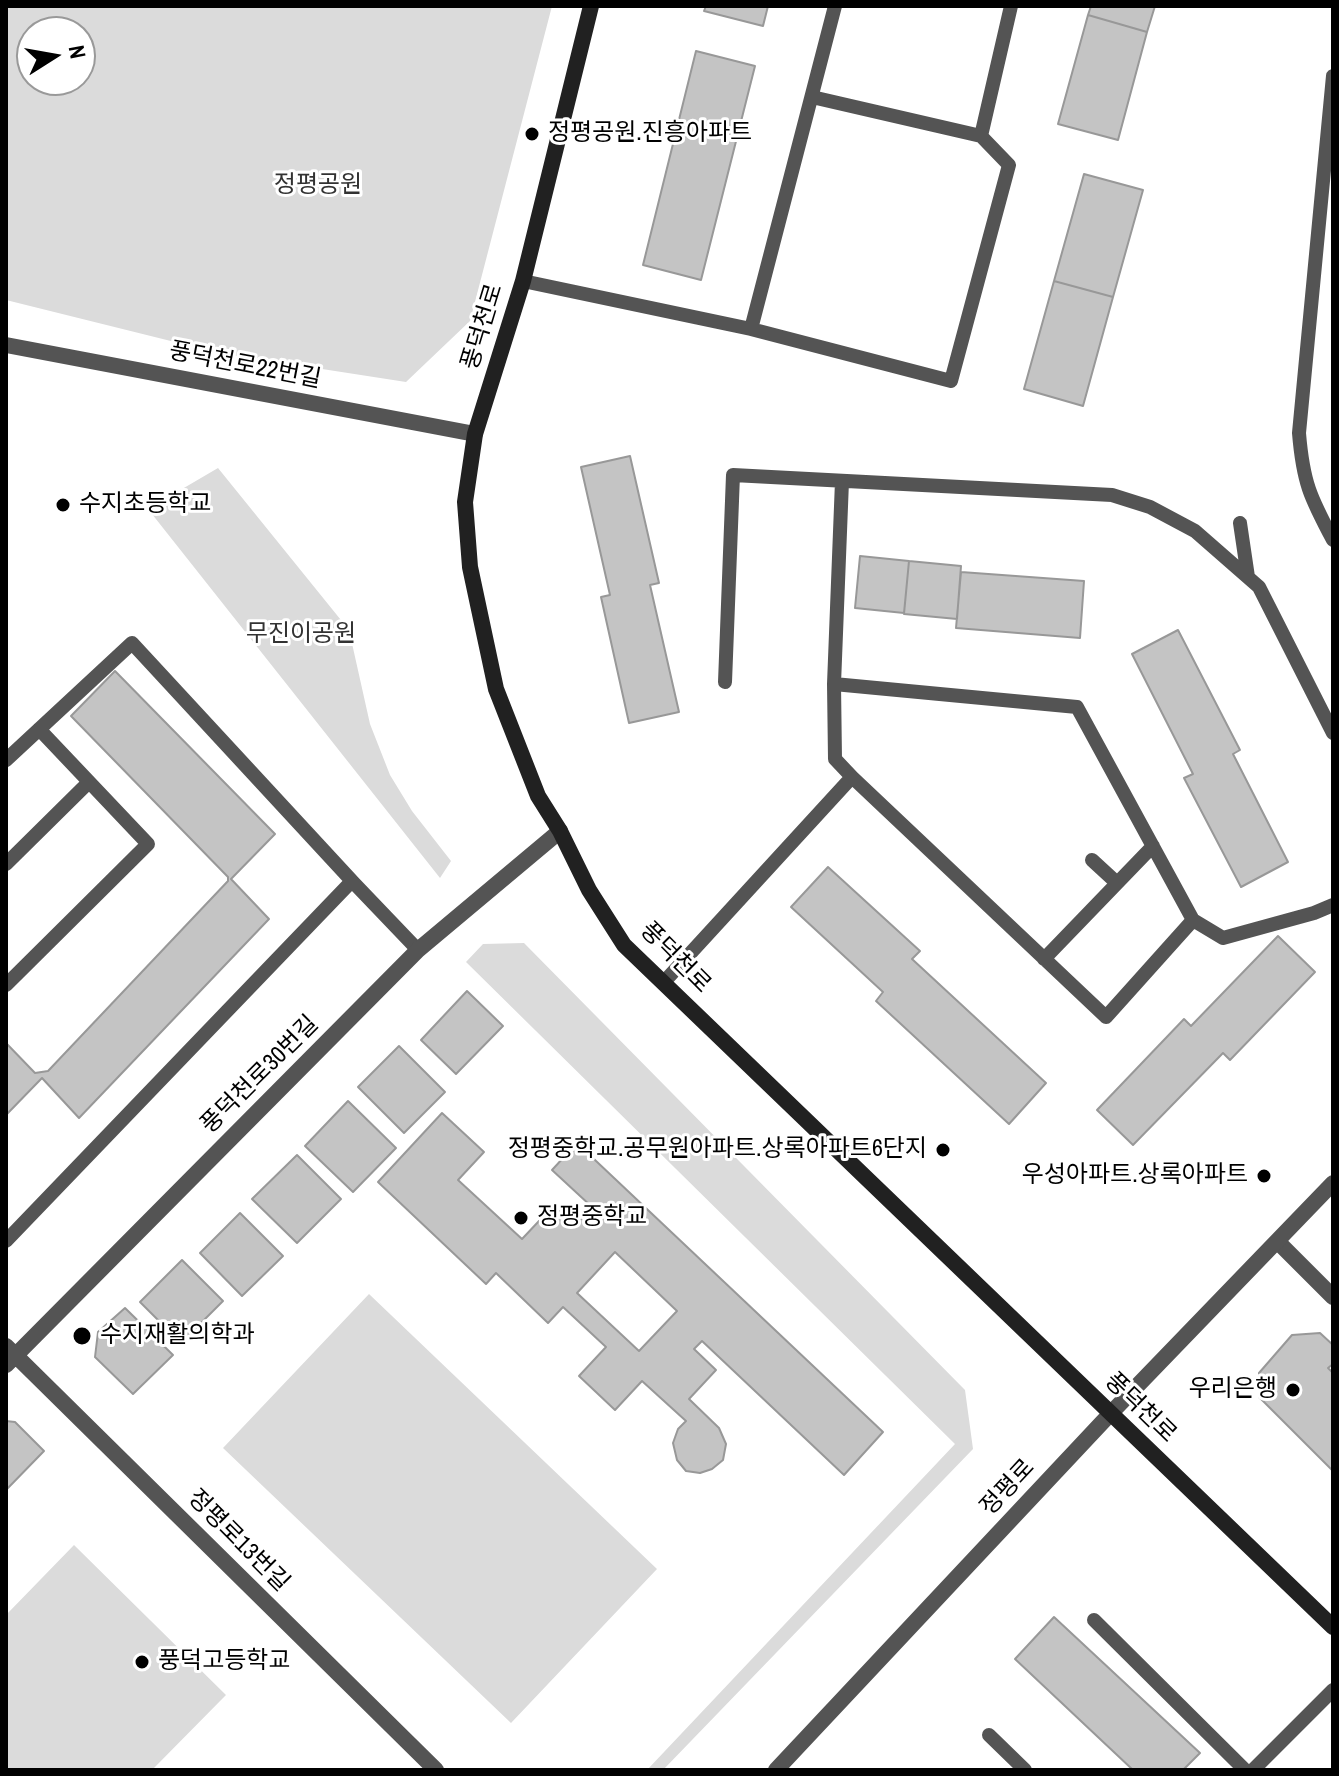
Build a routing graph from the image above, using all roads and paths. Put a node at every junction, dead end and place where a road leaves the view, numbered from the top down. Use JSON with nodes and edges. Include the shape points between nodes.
{"nodes":[{"id":1,"x":591,"y":6,"type":"edge"},
{"id":2,"x":835,"y":6,"type":"edge"},
{"id":3,"x":1011,"y":6,"type":"edge"},
{"id":4,"x":1333,"y":76,"type":"edge"},
{"id":5,"x":812,"y":97,"type":"junction"},
{"id":6,"x":981,"y":136,"type":"junction"},
{"id":7,"x":523,"y":281,"type":"junction"},
{"id":8,"x":751,"y":329,"type":"junction"},
{"id":9,"x":6,"y":345,"type":"edge"},
{"id":10,"x":475,"y":434,"type":"junction"},
{"id":11,"x":842,"y":481,"type":"junction"},
{"id":12,"x":1240,"y":523,"type":"dead end"},
{"id":13,"x":1333,"y":540,"type":"edge"},
{"id":14,"x":1248,"y":577,"type":"junction"},
{"id":15,"x":725,"y":682,"type":"dead end"},
{"id":16,"x":834,"y":684,"type":"junction"},
{"id":17,"x":39,"y":729,"type":"junction"},
{"id":18,"x":1333,"y":733,"type":"edge"},
{"id":19,"x":6,"y":760,"type":"edge"},
{"id":20,"x":852,"y":777,"type":"junction"},
{"id":21,"x":89,"y":782,"type":"junction"},
{"id":22,"x":560,"y":831,"type":"junction"},
{"id":23,"x":1153,"y":846,"type":"junction"},
{"id":24,"x":1092,"y":860,"type":"dead end"},
{"id":25,"x":6,"y":864,"type":"edge"},
{"id":26,"x":352,"y":881,"type":"junction"},
{"id":27,"x":1117,"y":883,"type":"junction"},
{"id":28,"x":1333,"y":905,"type":"edge"},
{"id":29,"x":1193,"y":920,"type":"junction"},
{"id":30,"x":418,"y":950,"type":"junction"},
{"id":31,"x":1044,"y":959,"type":"junction"},
{"id":32,"x":664,"y":982,"type":"junction"},
{"id":33,"x":6,"y":985,"type":"edge"},
{"id":34,"x":1333,"y":1183,"type":"edge"},
{"id":35,"x":6,"y":1241,"type":"edge"},
{"id":36,"x":1278,"y":1242,"type":"junction"},
{"id":37,"x":1333,"y":1297,"type":"edge"},
{"id":38,"x":9,"y":1356,"type":"edge"},
{"id":39,"x":1111,"y":1413,"type":"junction"},
{"id":40,"x":1094,"y":1620,"type":"dead end"},
{"id":41,"x":1333,"y":1627,"type":"edge"},
{"id":42,"x":1333,"y":1690,"type":"edge"},
{"id":43,"x":989,"y":1735,"type":"dead end"},
{"id":44,"x":436,"y":1770,"type":"edge"},
{"id":45,"x":776,"y":1770,"type":"edge"},
{"id":46,"x":1024,"y":1770,"type":"edge"},
{"id":47,"x":1245,"y":1770,"type":"edge"},
{"id":48,"x":1253,"y":1770,"type":"edge"}],
"edges":[{"from":1,"to":7,"type":"main road","name":"풍덕천로"},
{"from":2,"to":5,"type":"lane"},
{"from":3,"to":6,"type":"lane"},
{"from":4,"to":13,"type":"lane","via":[[1299,433],[1309,495]]},
{"from":5,"to":6,"type":"lane"},
{"from":5,"to":8,"type":"lane"},
{"from":6,"to":8,"type":"lane","via":[[1009,165],[951,381]]},
{"from":7,"to":8,"type":"lane"},
{"from":7,"to":10,"type":"main road","name":"풍덕천로"},
{"from":9,"to":10,"type":"street","name":"풍덕천로22번길"},
{"from":10,"to":22,"type":"main road","name":"풍덕천로","via":[[465,502],[470,567],[496,689],[538,796]]},
{"from":11,"to":14,"type":"lane","via":[[1112,495],[1150,507],[1195,531]]},
{"from":11,"to":15,"type":"lane","via":[[733,475]]},
{"from":11,"to":16,"type":"lane"},
{"from":12,"to":14,"type":"lane"},
{"from":14,"to":18,"type":"lane","via":[[1259,587]]},
{"from":16,"to":20,"type":"lane","via":[[835,759]]},
{"from":16,"to":23,"type":"lane","via":[[1077,707]]},
{"from":17,"to":19,"type":"lane"},
{"from":17,"to":21,"type":"lane"},
{"from":17,"to":26,"type":"lane","via":[[132,643]]},
{"from":20,"to":31,"type":"lane"},
{"from":20,"to":32,"type":"lane"},
{"from":21,"to":25,"type":"lane"},
{"from":21,"to":33,"type":"lane","via":[[148,844]]},
{"from":22,"to":30,"type":"street","name":"풍덕천로30번길"},
{"from":22,"to":32,"type":"main road","name":"풍덕천로","via":[[624,945]]},
{"from":23,"to":27,"type":"lane"},
{"from":23,"to":29,"type":"lane"},
{"from":24,"to":27,"type":"lane"},
{"from":26,"to":30,"type":"lane"},
{"from":26,"to":35,"type":"lane"},
{"from":27,"to":31,"type":"lane"},
{"from":28,"to":29,"type":"lane","via":[[1223,938]]},
{"from":29,"to":31,"type":"lane","via":[[1106,1017]]},
{"from":30,"to":38,"type":"street","name":"풍덕천로30번길"},
{"from":32,"to":39,"type":"main road","name":"풍덕천로"},
{"from":34,"to":36,"type":"street","name":"정평로"},
{"from":36,"to":37,"type":"street"},
{"from":36,"to":39,"type":"street","name":"정평로"},
{"from":38,"to":44,"type":"street","name":"정평로13번길"},
{"from":39,"to":41,"type":"main road","name":"풍덕천로"},
{"from":39,"to":45,"type":"street","name":"정평로"},
{"from":40,"to":47,"type":"lane"},
{"from":42,"to":48,"type":"lane"},
{"from":43,"to":46,"type":"lane"}]}
